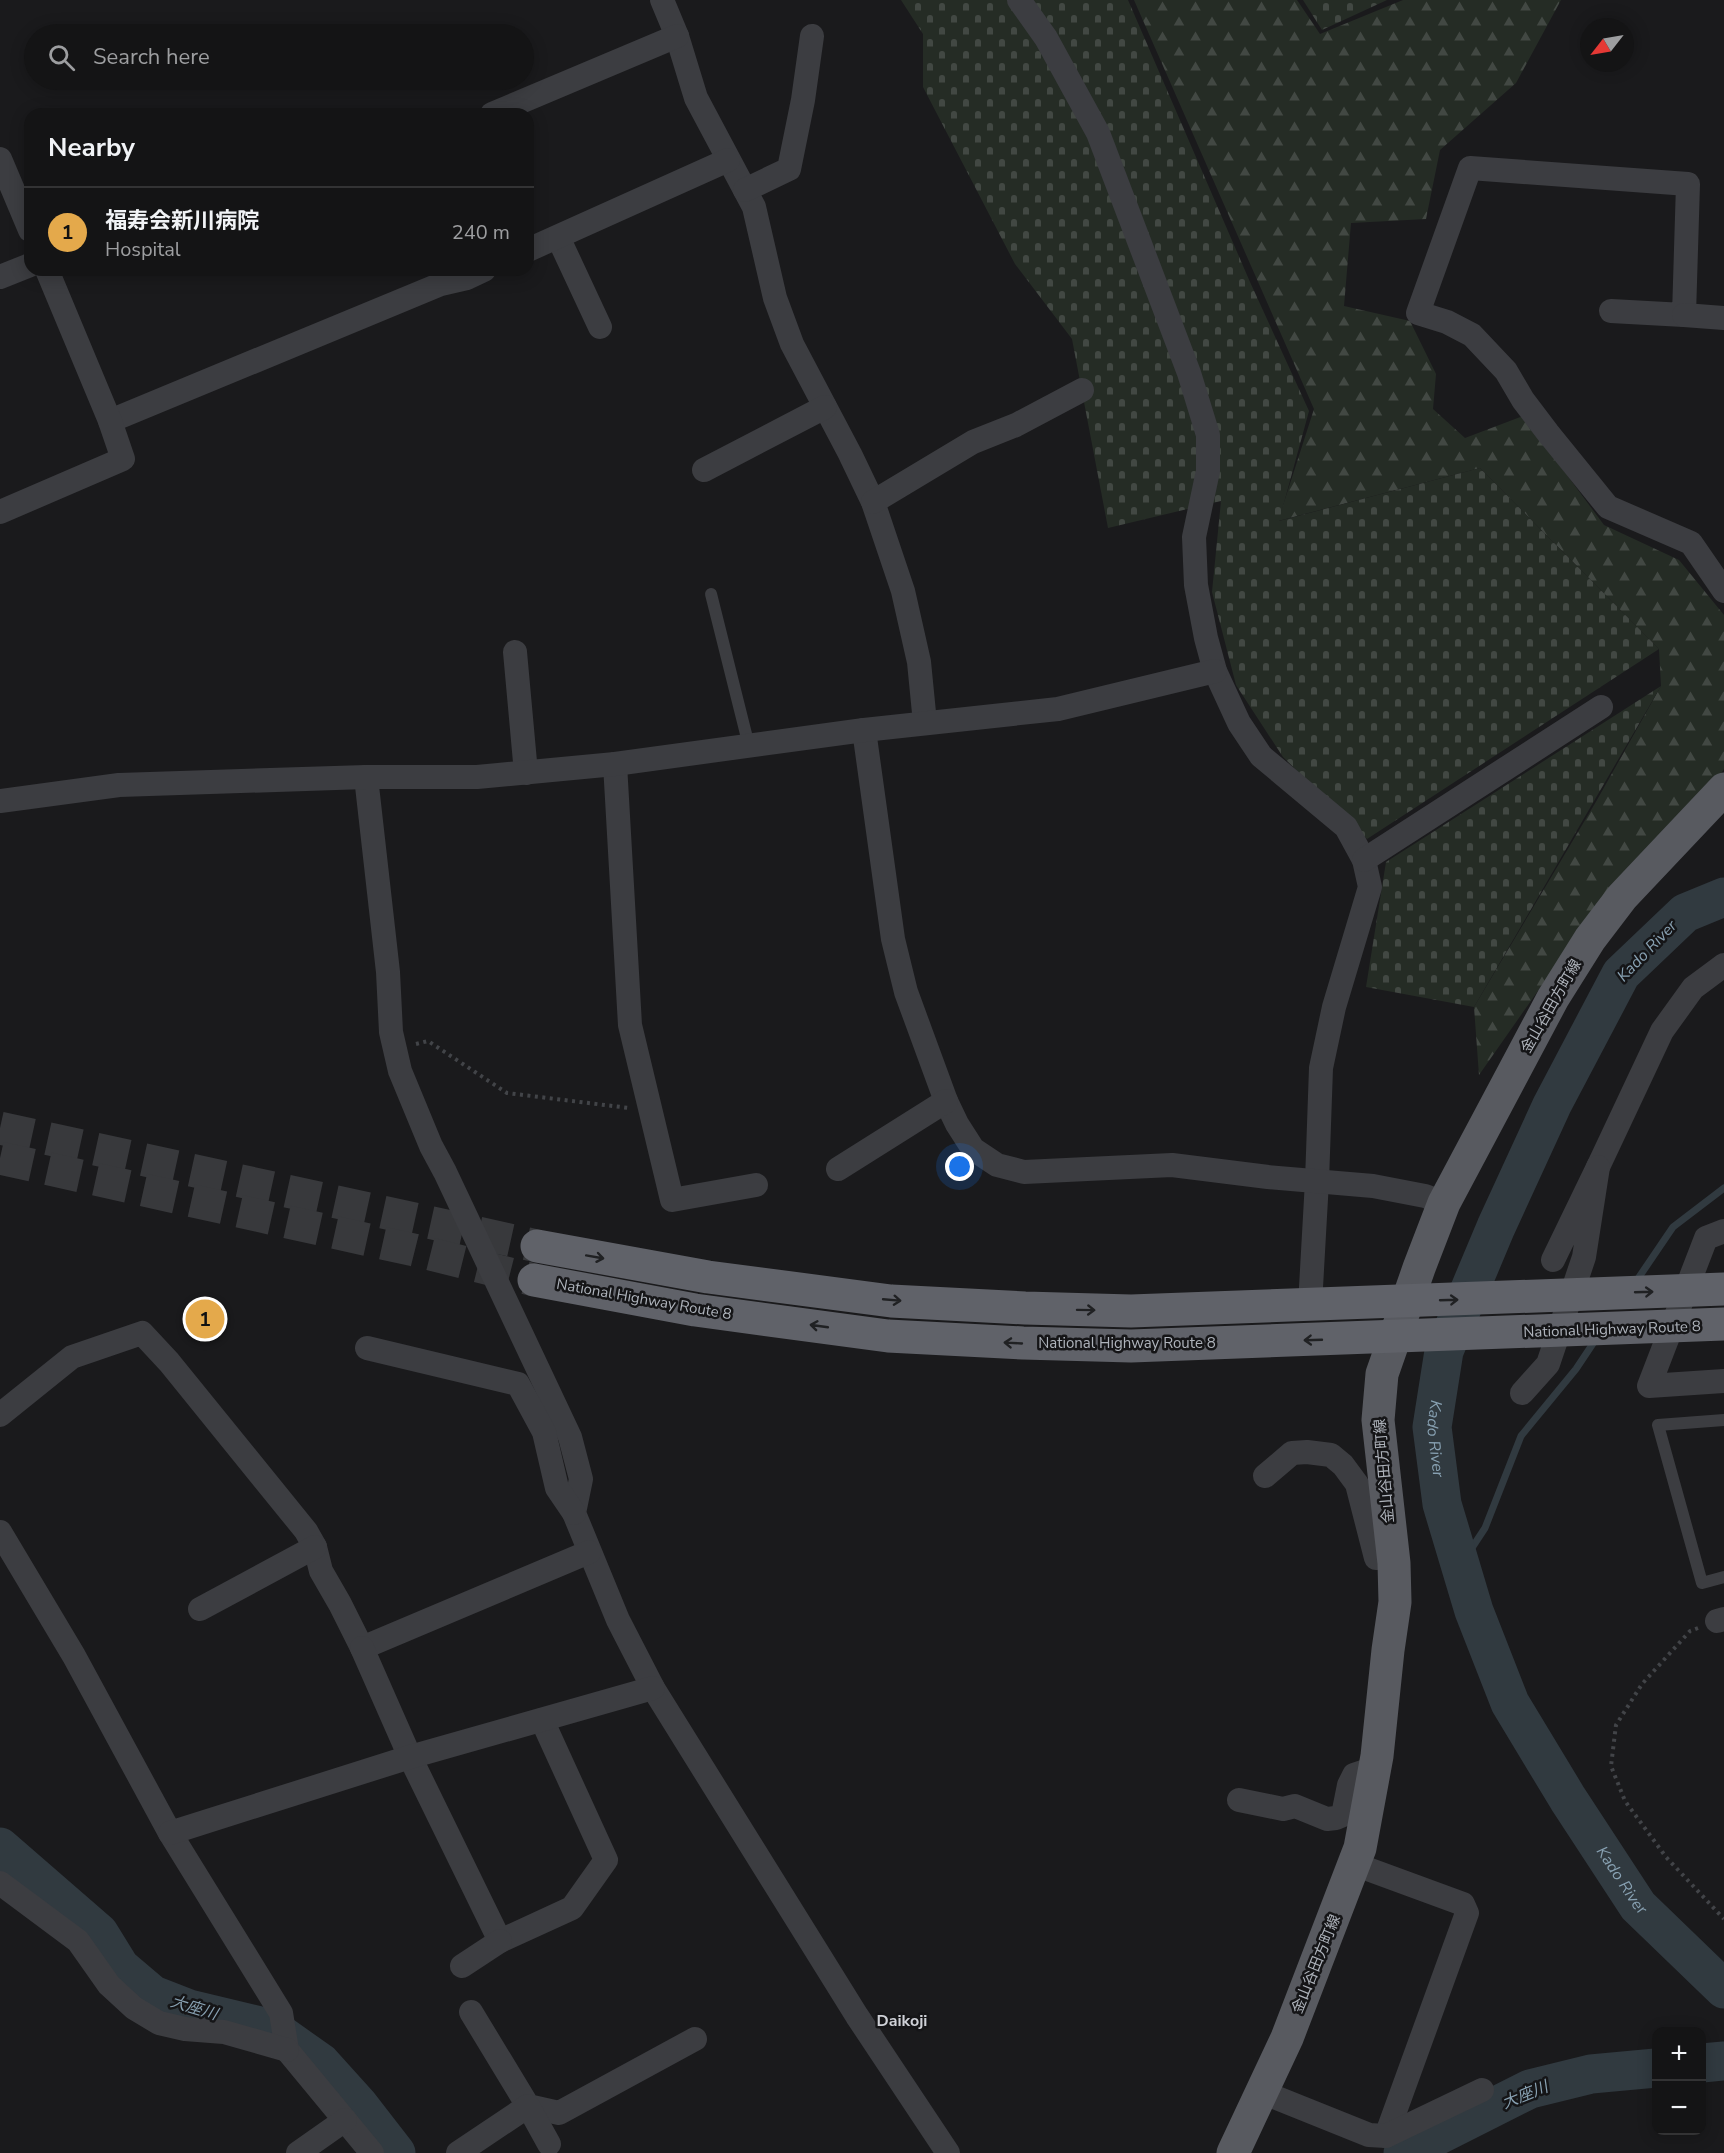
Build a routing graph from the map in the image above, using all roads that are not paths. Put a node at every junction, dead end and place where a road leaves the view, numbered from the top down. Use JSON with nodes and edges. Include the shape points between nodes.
{"nodes":[{"id":1,"x":662,"y":0,"type":"edge"},
{"id":2,"x":1019,"y":0,"type":"edge"},
{"id":3,"x":677,"y":36,"type":"junction"},
{"id":4,"x":812,"y":36,"type":"dead end"},
{"id":5,"x":506,"y":108,"type":"edge"},
{"id":6,"x":0,"y":159,"type":"edge"},
{"id":7,"x":728,"y":160,"type":"junction"},
{"id":8,"x":745,"y":190,"type":"junction"},
{"id":9,"x":24,"y":216,"type":"edge"},
{"id":10,"x":558,"y":237,"type":"junction"},
{"id":11,"x":534,"y":247,"type":"edge"},
{"id":12,"x":24,"y":267,"type":"edge"},
{"id":13,"x":49,"y":276,"type":"edge"},
{"id":14,"x":471,"y":276,"type":"edge"},
{"id":15,"x":0,"y":277,"type":"edge"},
{"id":16,"x":1611,"y":311,"type":"dead end"},
{"id":17,"x":1684,"y":315,"type":"junction"},
{"id":18,"x":1724,"y":318,"type":"edge"},
{"id":19,"x":600,"y":327,"type":"dead end"},
{"id":20,"x":1082,"y":390,"type":"dead end"},
{"id":21,"x":825,"y":407,"type":"junction"},
{"id":22,"x":110,"y":421,"type":"junction"},
{"id":23,"x":704,"y":470,"type":"dead end"},
{"id":24,"x":873,"y":502,"type":"junction"},
{"id":25,"x":0,"y":512,"type":"edge"},
{"id":26,"x":1724,"y":591,"type":"edge"},
{"id":27,"x":711,"y":594,"type":"dead end"},
{"id":28,"x":515,"y":652,"type":"dead end"},
{"id":29,"x":1215,"y":670,"type":"junction"},
{"id":30,"x":1601,"y":707,"type":"dead end"},
{"id":31,"x":925,"y":723,"type":"junction"},
{"id":32,"x":864,"y":730,"type":"junction"},
{"id":33,"x":749,"y":746,"type":"junction"},
{"id":34,"x":615,"y":764,"type":"junction"},
{"id":35,"x":526,"y":773,"type":"junction"},
{"id":36,"x":366,"y":777,"type":"junction"},
{"id":37,"x":1724,"y":789,"type":"edge"},
{"id":38,"x":0,"y":801,"type":"edge"},
{"id":39,"x":1364,"y":860,"type":"junction"},
{"id":40,"x":1724,"y":965,"type":"edge"},
{"id":41,"x":946,"y":1101,"type":"junction"},
{"id":42,"x":1598,"y":1167,"type":"junction"},
{"id":43,"x":838,"y":1168,"type":"dead end"},
{"id":44,"x":1317,"y":1181,"type":"junction"},
{"id":45,"x":756,"y":1185,"type":"dead end"},
{"id":46,"x":1443,"y":1203,"type":"junction"},
{"id":47,"x":1724,"y":1231,"type":"edge"},
{"id":48,"x":537,"y":1246,"type":"tunnel mouth"},
{"id":49,"x":1553,"y":1260,"type":"dead end"},
{"id":50,"x":534,"y":1280,"type":"tunnel mouth"},
{"id":51,"x":1724,"y":1289,"type":"edge"},
{"id":52,"x":1310,"y":1305,"type":"junction"},
{"id":53,"x":1724,"y":1324,"type":"edge"},
{"id":54,"x":367,"y":1348,"type":"dead end"},
{"id":55,"x":1724,"y":1381,"type":"edge"},
{"id":56,"x":1522,"y":1393,"type":"dead end"},
{"id":57,"x":0,"y":1415,"type":"edge"},
{"id":58,"x":1724,"y":1420,"type":"edge"},
{"id":59,"x":1265,"y":1476,"type":"dead end"},
{"id":60,"x":573,"y":1513,"type":"junction"},
{"id":61,"x":0,"y":1532,"type":"edge"},
{"id":62,"x":315,"y":1547,"type":"junction"},
{"id":63,"x":589,"y":1552,"type":"junction"},
{"id":64,"x":1393,"y":1557,"type":"junction"},
{"id":65,"x":1724,"y":1578,"type":"edge"},
{"id":66,"x":200,"y":1609,"type":"dead end"},
{"id":67,"x":362,"y":1648,"type":"junction"},
{"id":68,"x":653,"y":1688,"type":"junction"},
{"id":69,"x":542,"y":1719,"type":"junction"},
{"id":70,"x":410,"y":1757,"type":"junction"},
{"id":71,"x":1375,"y":1768,"type":"junction"},
{"id":72,"x":1239,"y":1800,"type":"dead end"},
{"id":73,"x":170,"y":1833,"type":"junction"},
{"id":74,"x":1354,"y":1864,"type":"junction"},
{"id":75,"x":0,"y":1883,"type":"edge"},
{"id":76,"x":500,"y":1941,"type":"junction"},
{"id":77,"x":462,"y":1966,"type":"dead end"},
{"id":78,"x":471,"y":2012,"type":"dead end"},
{"id":79,"x":695,"y":2039,"type":"dead end"},
{"id":80,"x":287,"y":2050,"type":"junction"},
{"id":81,"x":1482,"y":2090,"type":"dead end"},
{"id":82,"x":1262,"y":2092,"type":"junction"},
{"id":83,"x":528,"y":2106,"type":"junction"},
{"id":84,"x":345,"y":2120,"type":"junction"},
{"id":85,"x":1386,"y":2136,"type":"junction"},
{"id":86,"x":549,"y":2144,"type":"dead end"},
{"id":87,"x":298,"y":2153,"type":"edge"},
{"id":88,"x":372,"y":2153,"type":"edge"},
{"id":89,"x":458,"y":2153,"type":"edge"},
{"id":90,"x":948,"y":2153,"type":"edge"},
{"id":91,"x":1233,"y":2153,"type":"edge"}],
"edges":[{"from":1,"to":3,"type":"street"},
{"from":2,"to":29,"type":"street","via":[[1047,38],[1098,133],[1189,373],[1208,435],[1208,471],[1194,537],[1196,585]]},
{"from":3,"to":5,"type":"street"},
{"from":3,"to":7,"type":"street","via":[[696,98]]},
{"from":4,"to":8,"type":"street","via":[[789,168]]},
{"from":6,"to":9,"type":"street"},
{"from":7,"to":8,"type":"street"},
{"from":7,"to":10,"type":"street"},
{"from":8,"to":21,"type":"street","via":[[754,207],[775,298],[792,344]]},
{"from":10,"to":11,"type":"street"},
{"from":10,"to":19,"type":"street"},
{"from":12,"to":15,"type":"street"},
{"from":13,"to":22,"type":"street"},
{"from":14,"to":22,"type":"street","via":[[441,284]]},
{"from":16,"to":17,"type":"street"},
{"from":17,"to":18,"type":"street"},
{"from":17,"to":26,"type":"street","via":[[1688,184],[1470,168],[1418,313],[1472,335],[1506,371],[1523,400],[1608,507],[1691,543]]},
{"from":20,"to":24,"type":"street","via":[[1016,425],[973,442]]},
{"from":21,"to":23,"type":"street"},
{"from":21,"to":24,"type":"street"},
{"from":22,"to":25,"type":"street","via":[[123,459]]},
{"from":24,"to":31,"type":"street","via":[[903,591],[919,662]]},
{"from":27,"to":33,"type":"lane"},
{"from":28,"to":35,"type":"street"},
{"from":29,"to":31,"type":"street","via":[[1058,709]]},
{"from":29,"to":39,"type":"street","via":[[1239,723],[1261,756],[1346,827]]},
{"from":30,"to":39,"type":"street"},
{"from":31,"to":32,"type":"street"},
{"from":32,"to":33,"type":"street"},
{"from":32,"to":41,"type":"street","via":[[893,939],[906,992]]},
{"from":33,"to":34,"type":"street"},
{"from":34,"to":35,"type":"street"},
{"from":34,"to":45,"type":"street","via":[[630,1025],[672,1200]]},
{"from":35,"to":36,"type":"street"},
{"from":36,"to":38,"type":"street","via":[[120,785]]},
{"from":36,"to":60,"type":"street","via":[[391,1032],[400,1071],[431,1146],[570,1437],[581,1479]]},
{"from":37,"to":46,"type":"main road","name":"金山谷田方町線","via":[[1622,897],[1590,939],[1553,998]]},
{"from":39,"to":44,"type":"street","via":[[1370,887],[1334,1007],[1321,1068]]},
{"from":40,"to":42,"type":"street","via":[[1693,988],[1662,1031]]},
{"from":41,"to":43,"type":"street"},
{"from":41,"to":44,"type":"street","via":[[973,1149],[997,1165],[1024,1172],[1173,1165]]},
{"from":42,"to":49,"type":"street"},
{"from":42,"to":56,"type":"street","via":[[1584,1257],[1548,1364]]},
{"from":44,"to":46,"type":"street","via":[[1373,1186]]},
{"from":44,"to":52,"type":"street"},
{"from":46,"to":64,"type":"main road","name":"金山谷田方町線","via":[[1382,1374],[1378,1420]]},
{"from":47,"to":55,"type":"street","via":[[1706,1238],[1648,1386]]},
{"from":48,"to":52,"type":"highway","one_way":true,"via":[[708,1277],[891,1300],[1131,1311]]},
{"from":53,"to":50,"type":"highway","name":"National Highway Route 8","one_way":true,"via":[[1131,1346],[1023,1343],[888,1336],[695,1310]]},
{"from":52,"to":51,"type":"highway","one_way":true},
{"from":54,"to":60,"type":"street","via":[[518,1384],[544,1432],[557,1488]]},
{"from":57,"to":62,"type":"street","via":[[72,1358],[142,1333],[170,1362]]},
{"from":58,"to":65,"type":"lane","via":[[1658,1425],[1702,1584]]},
{"from":59,"to":64,"type":"street","via":[[1292,1453],[1331,1455],[1357,1484],[1376,1558]]},
{"from":60,"to":63,"type":"street"},
{"from":61,"to":73,"type":"street","via":[[74,1656]]},
{"from":62,"to":66,"type":"street"},
{"from":62,"to":67,"type":"street","via":[[321,1571]]},
{"from":63,"to":67,"type":"street"},
{"from":63,"to":68,"type":"street"},
{"from":64,"to":71,"type":"main road","name":"金山谷田方町線","via":[[1395,1602]]},
{"from":67,"to":70,"type":"street"},
{"from":68,"to":69,"type":"street"},
{"from":68,"to":90,"type":"street","via":[[857,2016]]},
{"from":69,"to":70,"type":"street"},
{"from":69,"to":76,"type":"street","via":[[606,1860],[572,1908]]},
{"from":70,"to":73,"type":"street"},
{"from":70,"to":76,"type":"street"},
{"from":71,"to":72,"type":"street","via":[[1354,1775],[1343,1815],[1336,1818],[1327,1819],[1296,1806],[1283,1809]]},
{"from":71,"to":74,"type":"main road","name":"金山谷田方町線"},
{"from":73,"to":80,"type":"street","via":[[281,2013]]},
{"from":74,"to":82,"type":"main road","name":"金山谷田方町線"},
{"from":74,"to":85,"type":"street","via":[[1463,1904],[1467,1913]]},
{"from":75,"to":80,"type":"street","via":[[78,1941],[109,1985],[134,2008],[159,2023],[224,2032]]},
{"from":76,"to":77,"type":"street"},
{"from":78,"to":83,"type":"street"},
{"from":79,"to":83,"type":"street","via":[[559,2114]]},
{"from":80,"to":84,"type":"street"},
{"from":81,"to":85,"type":"street"},
{"from":82,"to":85,"type":"street","via":[[1369,2134]]},
{"from":82,"to":91,"type":"main road","name":"金山谷田方町線"},
{"from":83,"to":86,"type":"street"},
{"from":83,"to":89,"type":"street"},
{"from":84,"to":87,"type":"street"},
{"from":84,"to":88,"type":"street"}]}
